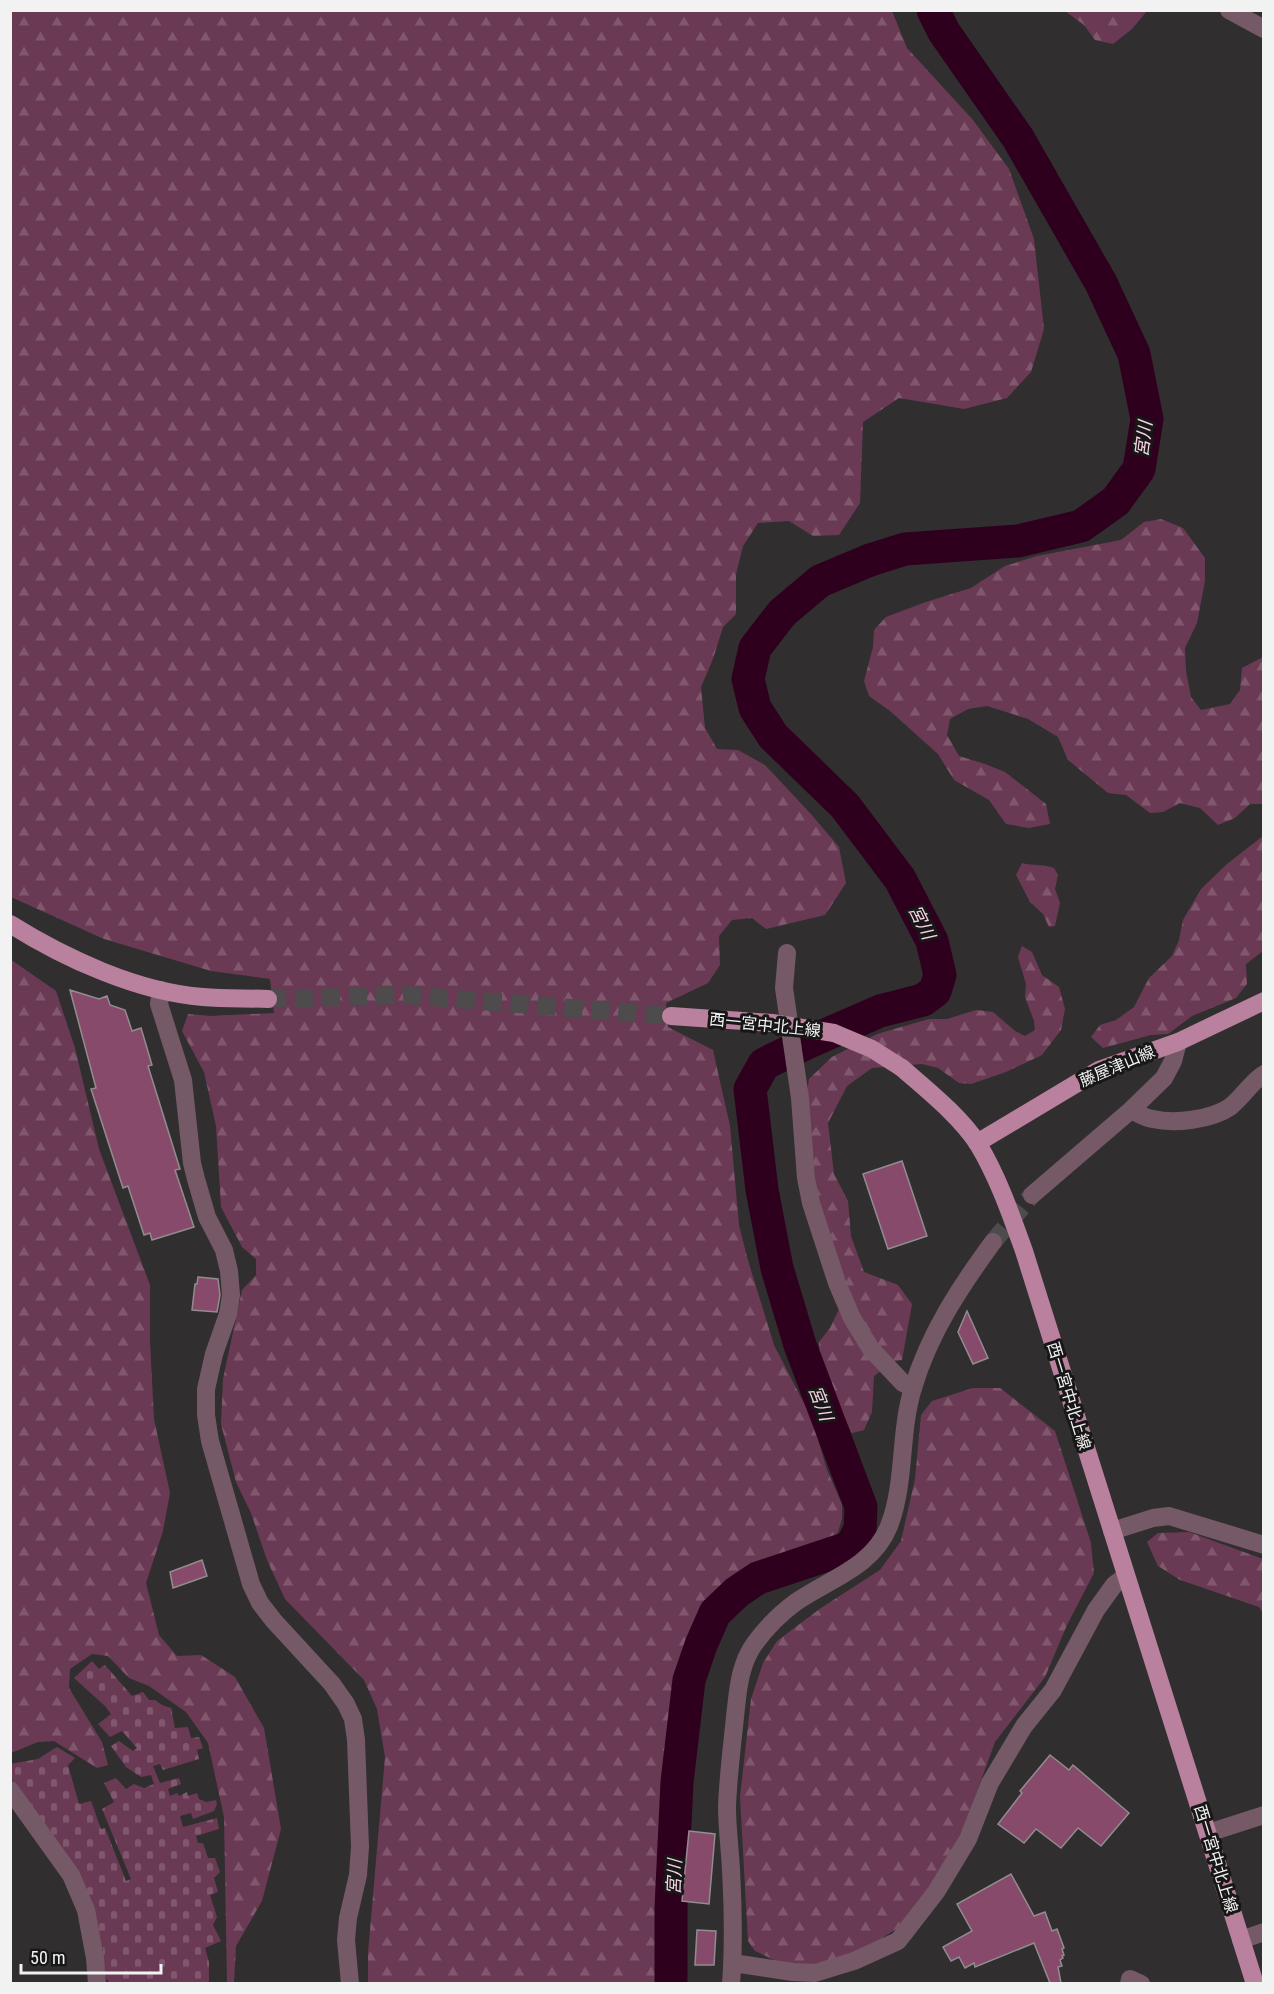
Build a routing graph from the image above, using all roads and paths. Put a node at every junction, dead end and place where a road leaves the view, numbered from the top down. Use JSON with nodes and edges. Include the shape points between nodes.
{"nodes":[{"id":1,"x":1229,"y":10,"type":"edge"},
{"id":2,"x":1263,"y":29,"type":"edge"},
{"id":3,"x":10,"y":924,"type":"edge"},
{"id":4,"x":787,"y":953,"type":"dead end"},
{"id":5,"x":161,"y":990,"type":"junction"},
{"id":6,"x":268,"y":999,"type":"tunnel mouth"},
{"id":7,"x":1263,"y":1001,"type":"edge"},
{"id":8,"x":671,"y":1016,"type":"tunnel mouth"},
{"id":9,"x":1178,"y":1042,"type":"junction"},
{"id":10,"x":1263,"y":1074,"type":"edge"},
{"id":11,"x":1131,"y":1110,"type":"junction"},
{"id":12,"x":977,"y":1143,"type":"junction"},
{"id":13,"x":1032,"y":1194,"type":"tunnel mouth"},
{"id":14,"x":993,"y":1242,"type":"tunnel mouth"},
{"id":15,"x":913,"y":1388,"type":"junction"},
{"id":16,"x":1112,"y":1531,"type":"junction"},
{"id":17,"x":1263,"y":1545,"type":"edge"},
{"id":18,"x":1126,"y":1576,"type":"junction"},
{"id":19,"x":10,"y":1790,"type":"edge"},
{"id":20,"x":1263,"y":1815,"type":"edge"},
{"id":21,"x":1208,"y":1833,"type":"junction"},
{"id":22,"x":1263,"y":1932,"type":"edge"},
{"id":23,"x":1241,"y":1940,"type":"junction"},
{"id":24,"x":733,"y":1963,"type":"junction"},
{"id":25,"x":97,"y":1983,"type":"edge"},
{"id":26,"x":350,"y":1983,"type":"edge"},
{"id":27,"x":731,"y":1983,"type":"edge"},
{"id":28,"x":1130,"y":1983,"type":"edge"},
{"id":29,"x":1141,"y":1983,"type":"edge"},
{"id":30,"x":1255,"y":1983,"type":"edge"}],
"edges":[{"from":1,"to":2,"type":"street"},
{"from":3,"to":5,"type":"main road","via":[[93,969]]},
{"from":4,"to":15,"type":"street","via":[[784,988],[811,1203],[852,1318],[871,1349],[903,1383]]},
{"from":5,"to":6,"type":"main road","via":[[202,997]]},
{"from":5,"to":26,"type":"street","via":[[159,1004],[183,1080],[192,1163],[207,1217],[224,1250],[229,1271],[228,1314],[206,1389],[210,1441],[260,1603],[332,1684],[353,1719],[357,1740],[360,1847],[346,1940]]},
{"from":7,"to":9,"type":"main road","name":"藤屋津山線"},
{"from":8,"to":12,"type":"main road","name":"西一宮中北上線","bridge":true,"via":[[772,1023],[834,1034],[872,1049],[902,1068],[949,1110]]},
{"from":9,"to":11,"type":"street","via":[[1164,1078]]},
{"from":9,"to":12,"type":"main road","name":"藤屋津山線","via":[[1099,1071]]},
{"from":10,"to":11,"type":"street","via":[[1228,1108],[1207,1116],[1175,1123],[1150,1119]]},
{"from":11,"to":13,"type":"street"},
{"from":12,"to":16,"type":"main road","name":"西一宮中北上線","via":[[1003,1194],[1024,1251]]},
{"from":14,"to":15,"type":"street","via":[[943,1316]]},
{"from":15,"to":24,"type":"street","via":[[899,1496],[880,1542],[858,1566],[795,1603],[765,1630],[740,1672],[728,1807]]},
{"from":16,"to":17,"type":"street","via":[[1169,1516]]},
{"from":16,"to":18,"type":"main road","name":"西一宮中北上線"},
{"from":18,"to":21,"type":"main road","name":"西一宮中北上線"},
{"from":18,"to":24,"type":"street","via":[[1114,1585],[1096,1610],[1053,1690],[1024,1726],[990,1783],[968,1839],[936,1892],[898,1941],[815,1973]]},
{"from":19,"to":25,"type":"street","via":[[71,1875],[86,1910]]},
{"from":20,"to":21,"type":"street"},
{"from":21,"to":23,"type":"main road","name":"西一宮中北上線"},
{"from":22,"to":23,"type":"street"},
{"from":23,"to":30,"type":"main road","name":"西一宮中北上線"},
{"from":24,"to":27,"type":"street"},
{"from":28,"to":29,"type":"street","via":[[1130,1979]]}]}
